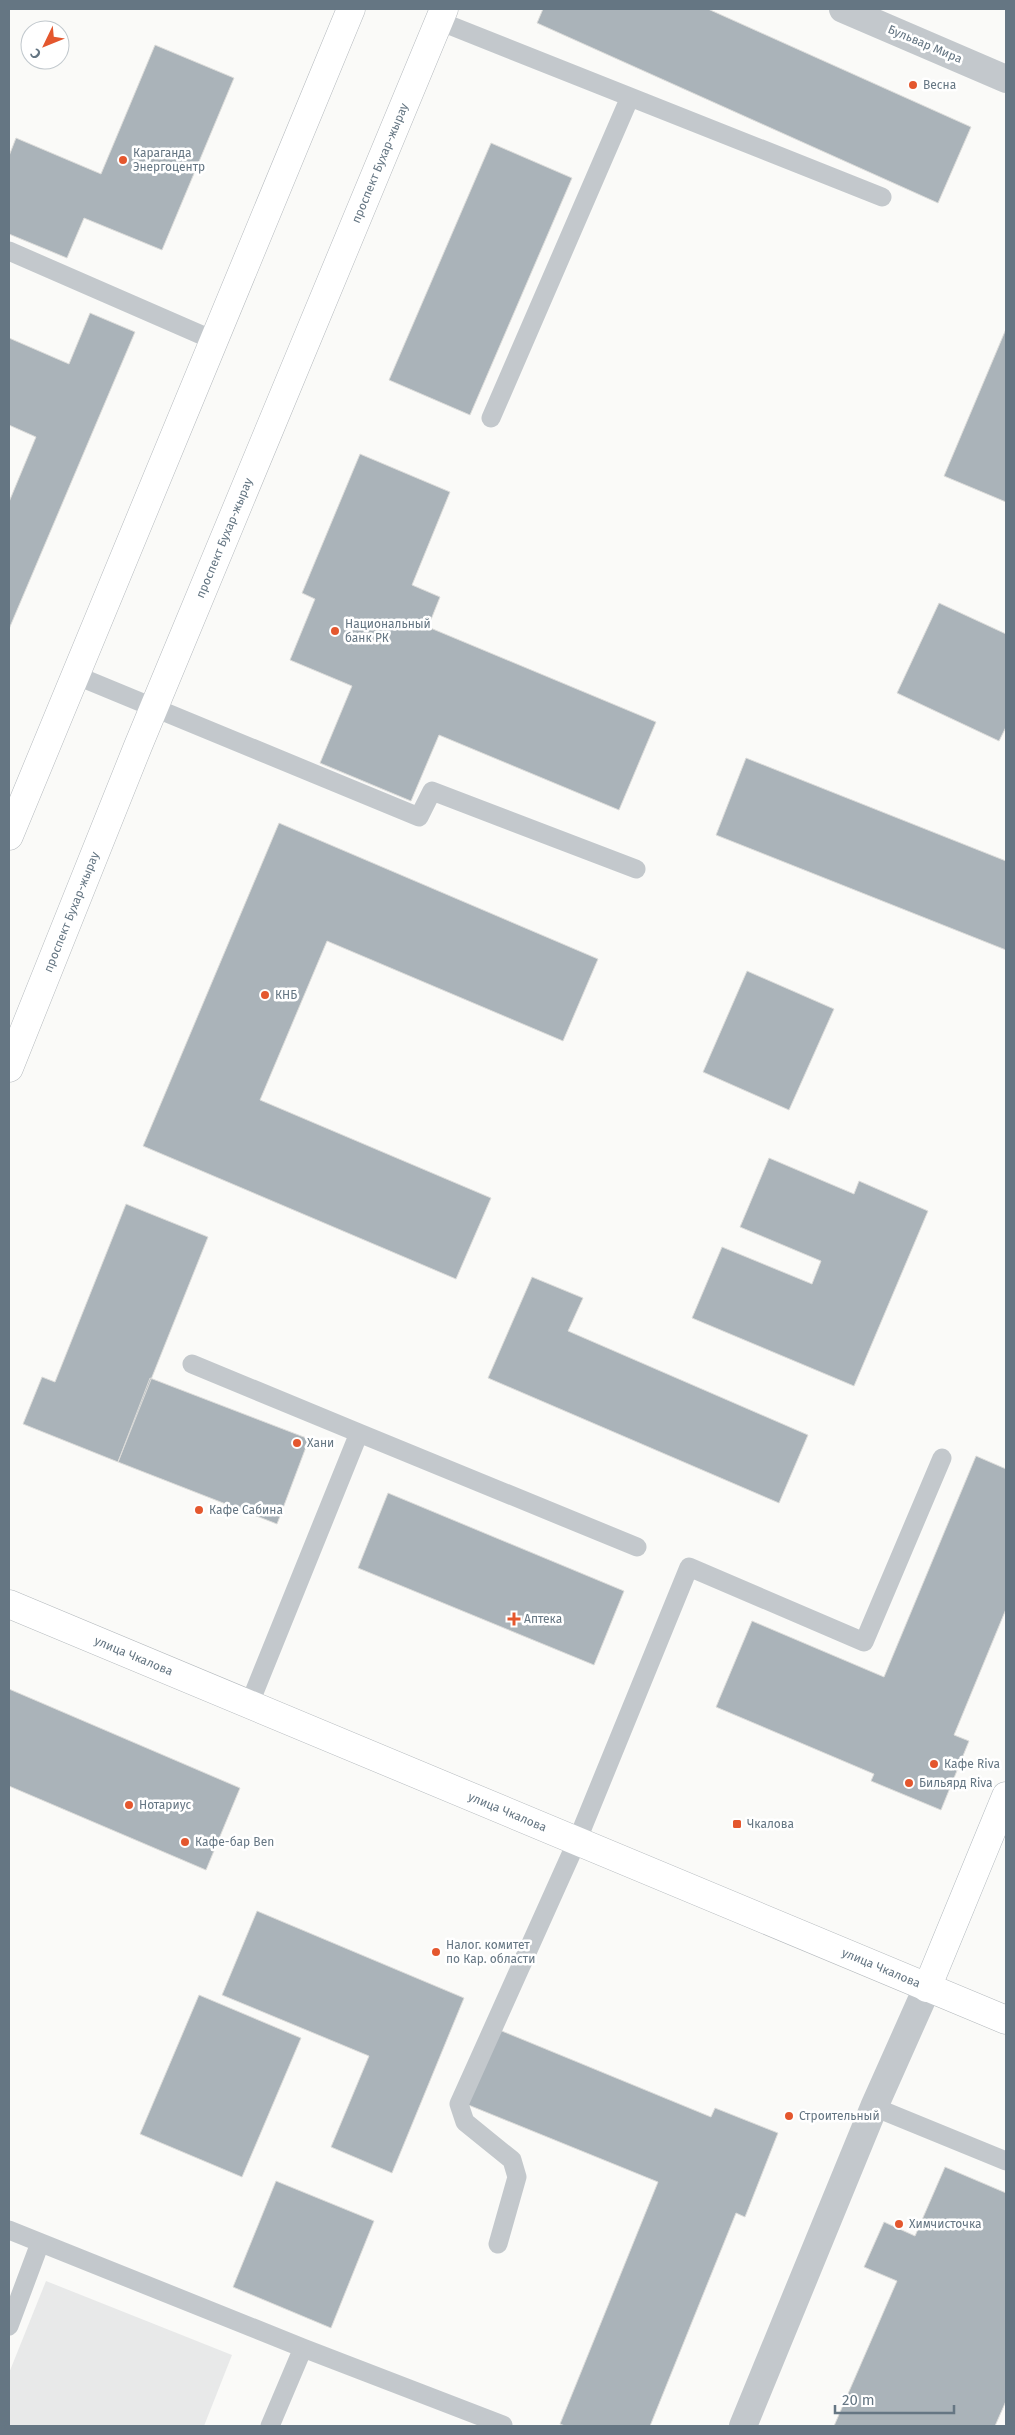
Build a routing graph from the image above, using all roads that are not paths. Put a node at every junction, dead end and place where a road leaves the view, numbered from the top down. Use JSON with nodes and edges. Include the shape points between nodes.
{"nodes":[{"id":1,"x":351,"y":9,"type":"edge"},
{"id":2,"x":843,"y":9,"type":"edge"},
{"id":3,"x":441,"y":15,"type":"edge"},
{"id":4,"x":1006,"y":79,"type":"edge"},
{"id":5,"x":630,"y":97,"type":"junction"},
{"id":6,"x":882,"y":197,"type":"dead end"},
{"id":7,"x":9,"y":251,"type":"edge"},
{"id":8,"x":213,"y":340,"type":"junction"},
{"id":9,"x":491,"y":418,"type":"dead end"},
{"id":10,"x":75,"y":675,"type":"junction"},
{"id":11,"x":154,"y":708,"type":"junction"},
{"id":12,"x":9,"y":836,"type":"edge"},
{"id":13,"x":636,"y":869,"type":"dead end"},
{"id":14,"x":9,"y":1068,"type":"edge"},
{"id":15,"x":192,"y":1364,"type":"dead end"},
{"id":16,"x":360,"y":1433,"type":"junction"},
{"id":17,"x":942,"y":1458,"type":"dead end"},
{"id":18,"x":637,"y":1547,"type":"dead end"},
{"id":19,"x":9,"y":1604,"type":"edge"},
{"id":20,"x":249,"y":1705,"type":"junction"},
{"id":21,"x":1006,"y":1796,"type":"edge"},
{"id":22,"x":577,"y":1840,"type":"junction"},
{"id":23,"x":927,"y":1988,"type":"junction"},
{"id":24,"x":1006,"y":2020,"type":"edge"},
{"id":25,"x":874,"y":2107,"type":"junction"},
{"id":26,"x":1006,"y":2161,"type":"edge"},
{"id":27,"x":9,"y":2230,"type":"edge"},
{"id":28,"x":40,"y":2242,"type":"junction"},
{"id":29,"x":498,"y":2244,"type":"dead end"},
{"id":30,"x":9,"y":2326,"type":"edge"},
{"id":31,"x":303,"y":2348,"type":"junction"},
{"id":32,"x":270,"y":2426,"type":"edge"},
{"id":33,"x":504,"y":2426,"type":"edge"},
{"id":34,"x":742,"y":2426,"type":"edge"}],
"edges":[{"from":1,"to":8,"type":"main road"},
{"from":2,"to":4,"type":"street","name":"Бульвар Мира"},
{"from":3,"to":5,"type":"lane"},
{"from":3,"to":11,"type":"main road","name":"проспект Бухар-жырау"},
{"from":5,"to":6,"type":"lane"},
{"from":5,"to":9,"type":"lane"},
{"from":7,"to":8,"type":"lane"},
{"from":8,"to":10,"type":"main road"},
{"from":10,"to":11,"type":"lane"},
{"from":10,"to":12,"type":"main road"},
{"from":11,"to":13,"type":"lane","via":[[419,817],[432,791]]},
{"from":11,"to":14,"type":"main road","name":"проспект Бухар-жырау"},
{"from":15,"to":16,"type":"lane"},
{"from":16,"to":18,"type":"lane"},
{"from":16,"to":20,"type":"lane"},
{"from":17,"to":22,"type":"lane","via":[[864,1642],[690,1567]]},
{"from":19,"to":20,"type":"main road","name":"улица Чкалова"},
{"from":20,"to":22,"type":"main road","name":"улица Чкалова"},
{"from":21,"to":23,"type":"main road"},
{"from":22,"to":23,"type":"main road","name":"улица Чкалова"},
{"from":22,"to":29,"type":"lane","via":[[459,2104],[465,2122],[512,2160],[517,2177]]},
{"from":23,"to":24,"type":"main road","name":"улица Чкалова"},
{"from":23,"to":25,"type":"street"},
{"from":25,"to":26,"type":"lane"},
{"from":25,"to":34,"type":"street"},
{"from":27,"to":28,"type":"lane"},
{"from":28,"to":30,"type":"lane"},
{"from":28,"to":31,"type":"lane"},
{"from":31,"to":32,"type":"lane"},
{"from":31,"to":33,"type":"lane"}]}
